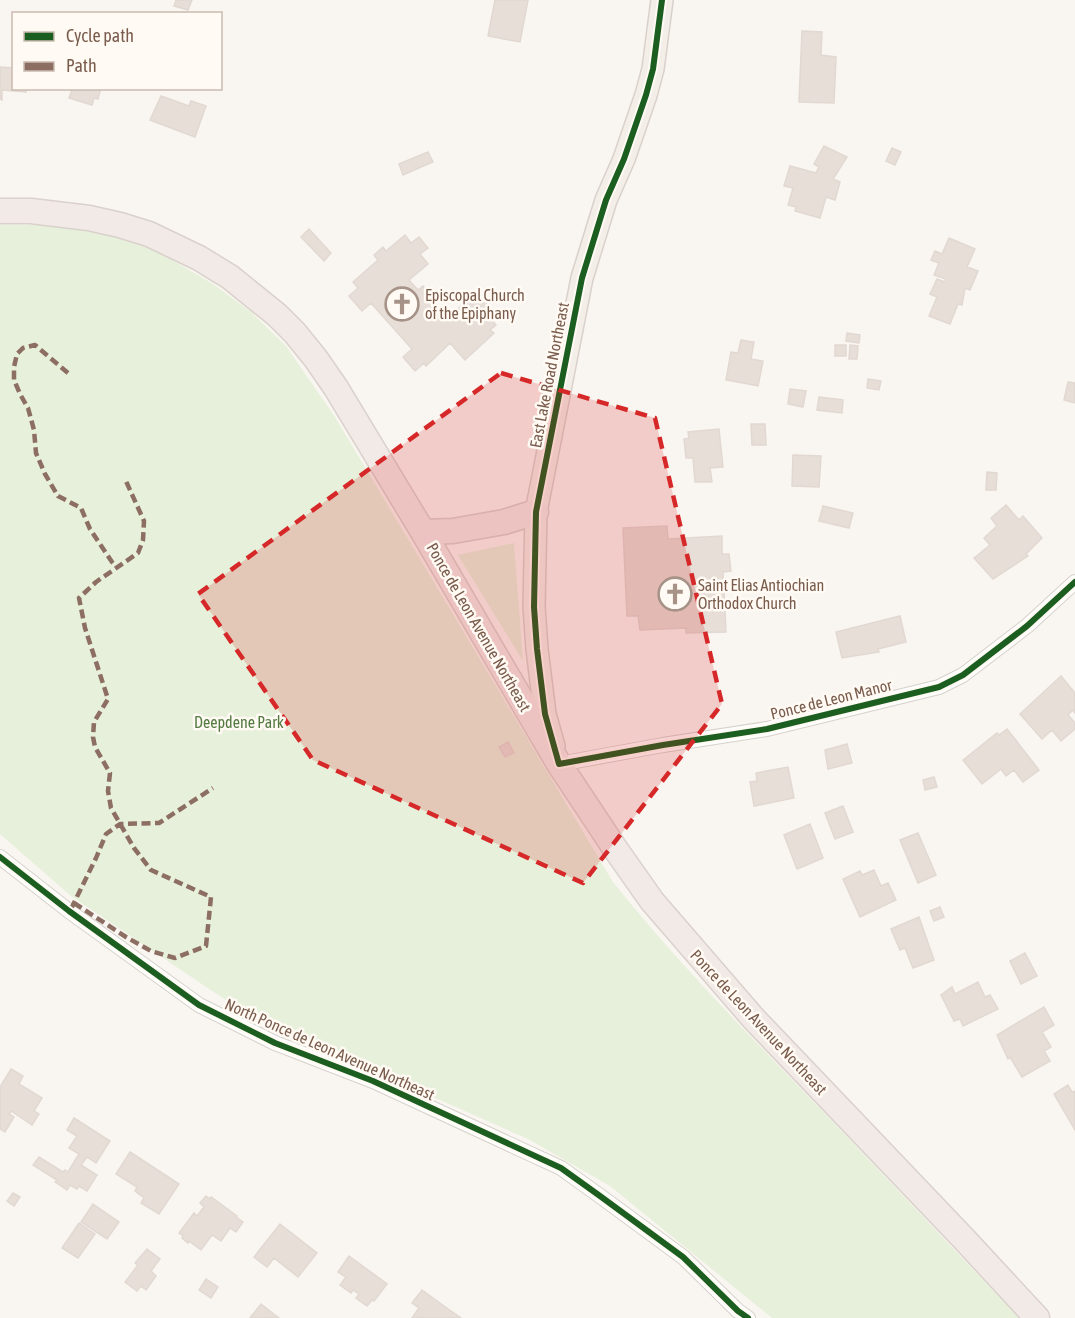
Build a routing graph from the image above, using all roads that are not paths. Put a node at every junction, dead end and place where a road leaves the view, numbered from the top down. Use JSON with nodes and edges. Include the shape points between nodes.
{"nodes":[{"id":1,"x":662,"y":0,"type":"edge"},
{"id":2,"x":0,"y":211,"type":"edge"},
{"id":3,"x":536,"y":512,"type":"junction"},
{"id":4,"x":423,"y":532,"type":"junction"},
{"id":5,"x":1075,"y":582,"type":"edge"},
{"id":6,"x":559,"y":764,"type":"junction"},
{"id":7,"x":0,"y":857,"type":"edge"},
{"id":8,"x":748,"y":1318,"type":"edge"},
{"id":9,"x":1037,"y":1318,"type":"edge"}],
"edges":[{"from":1,"to":3,"type":"main road","name":"East Lake Road Northeast","via":[[646,95],[606,200],[582,278]]},
{"from":2,"to":4,"type":"highway","name":"Ponce de Leon Avenue Northeast","via":[[31,211],[120,225],[149,234],[230,277],[277,315],[316,359]]},
{"from":3,"to":4,"type":"highway","via":[[504,522]]},
{"from":3,"to":6,"type":"main road","name":"East Lake Road Northeast","via":[[537,649],[545,714]]},
{"from":4,"to":6,"type":"highway","name":"Ponce de Leon Avenue Northeast"},
{"from":5,"to":6,"type":"street","name":"Ponce de Leon Manor","via":[[1027,626],[963,675],[939,687],[767,729]]},
{"from":6,"to":9,"type":"highway","name":"Ponce de Leon Avenue Northeast","via":[[652,901],[700,958]]},
{"from":7,"to":8,"type":"street","name":"North Ponce de Leon Avenue Northeast","via":[[199,1005],[274,1043],[373,1082],[561,1168],[683,1257]]}]}
